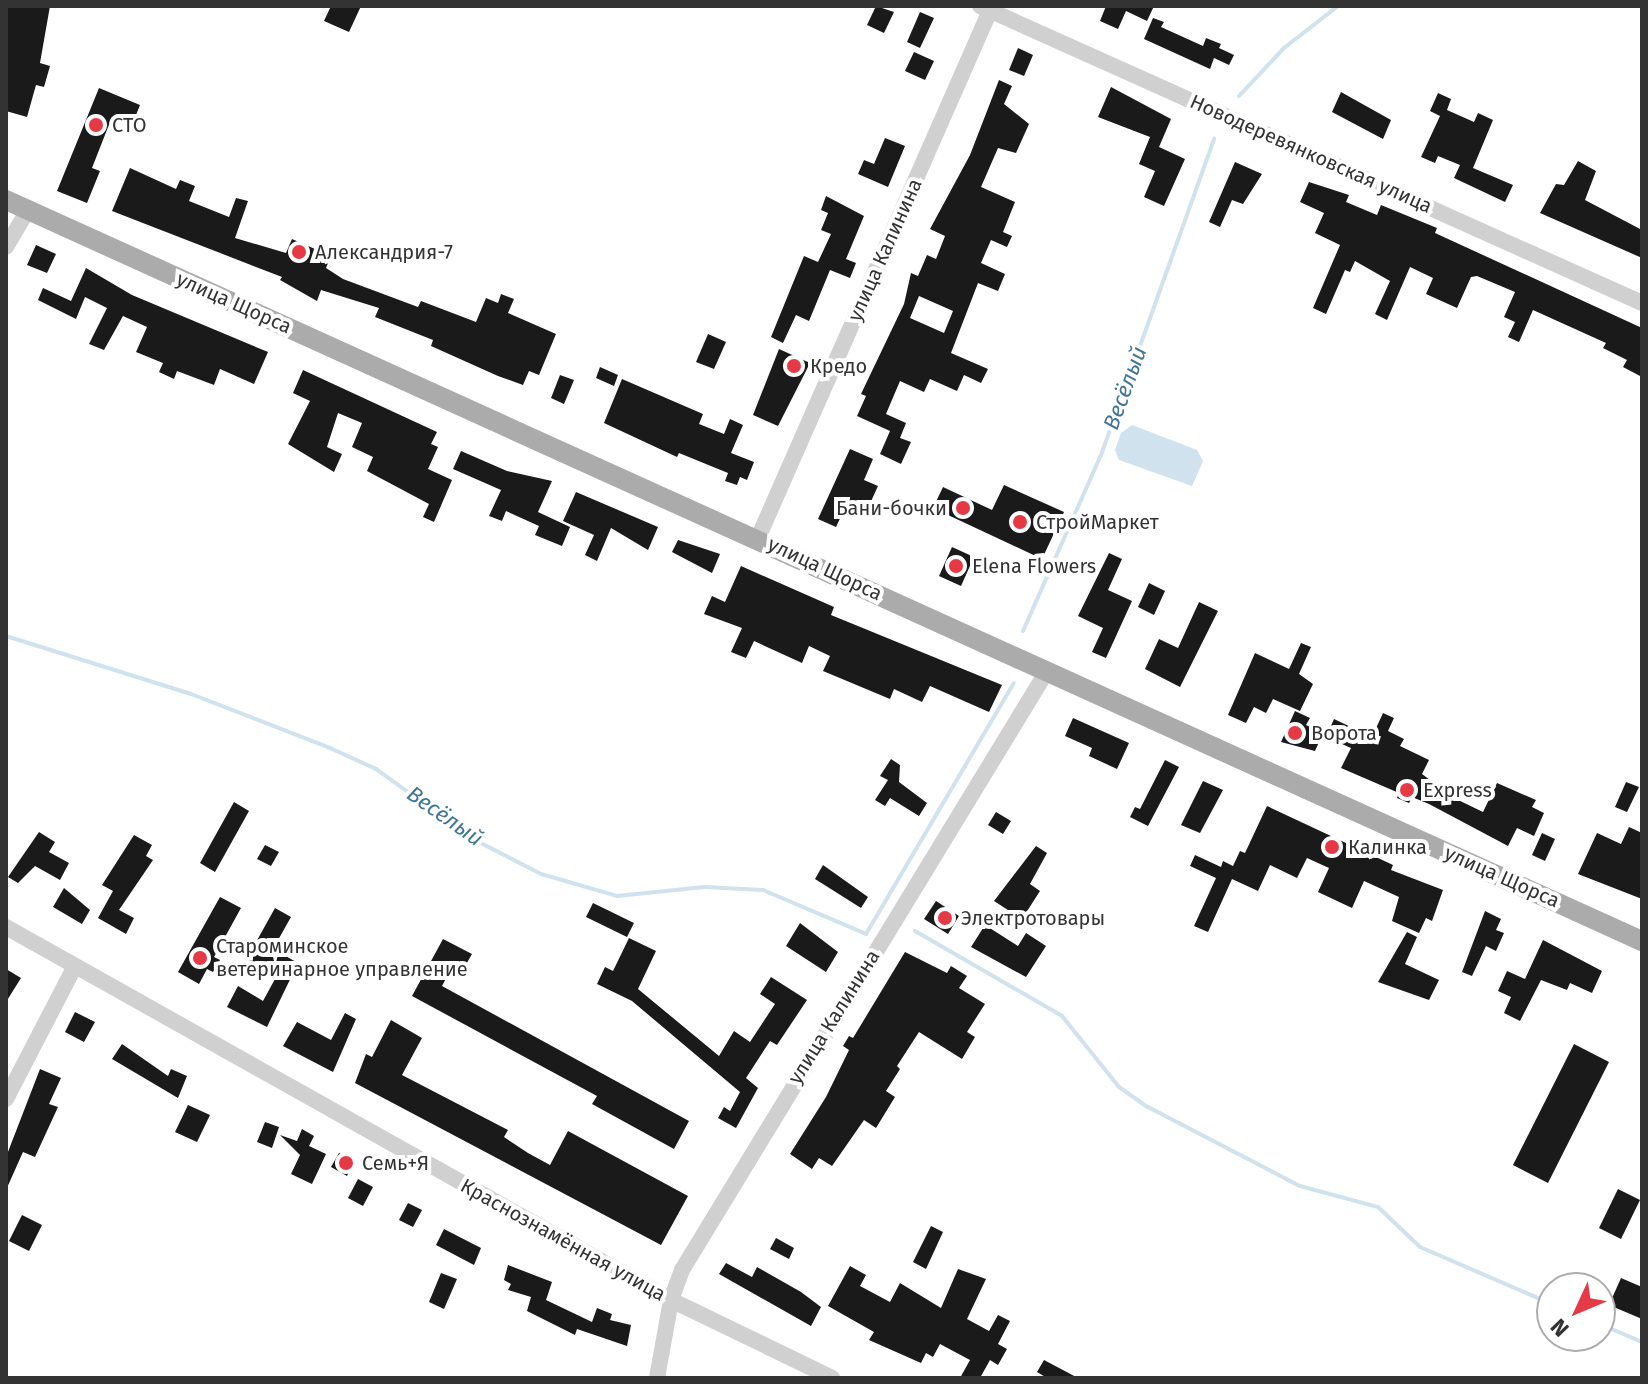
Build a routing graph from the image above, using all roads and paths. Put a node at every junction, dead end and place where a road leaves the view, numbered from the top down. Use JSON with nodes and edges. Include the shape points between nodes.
{"nodes":[{"id":1,"x":988,"y":8,"type":"edge"},
{"id":2,"x":6,"y":200,"type":"edge"},
{"id":3,"x":28,"y":210,"type":"junction"},
{"id":4,"x":6,"y":247,"type":"edge"},
{"id":5,"x":1642,"y":303,"type":"edge"},
{"id":6,"x":758,"y":538,"type":"junction"},
{"id":7,"x":1047,"y":671,"type":"junction"},
{"id":8,"x":6,"y":927,"type":"edge"},
{"id":9,"x":1642,"y":941,"type":"edge"},
{"id":10,"x":75,"y":966,"type":"junction"},
{"id":11,"x":6,"y":1099,"type":"edge"},
{"id":12,"x":671,"y":1300,"type":"junction"},
{"id":13,"x":657,"y":1378,"type":"edge"},
{"id":14,"x":832,"y":1378,"type":"edge"}],
"edges":[{"from":1,"to":5,"type":"street","name":"Новодеревянковская улица"},
{"from":1,"to":6,"type":"street","name":"улица Калинина"},
{"from":2,"to":3,"type":"main road","name":"улица Щорса"},
{"from":3,"to":4,"type":"street"},
{"from":3,"to":6,"type":"main road","name":"улица Щорса"},
{"from":6,"to":7,"type":"main road","name":"улица Щорса"},
{"from":7,"to":9,"type":"main road","name":"улица Щорса"},
{"from":7,"to":12,"type":"street","name":"улица Калинина","via":[[714,1213]]},
{"from":8,"to":10,"type":"street","name":"Краснознамённая улица"},
{"from":10,"to":11,"type":"street"},
{"from":10,"to":12,"type":"street","name":"Краснознамённая улица"},
{"from":12,"to":13,"type":"street","name":"улица Калинина"},
{"from":12,"to":14,"type":"street","name":"Краснознамённая улица"}]}
